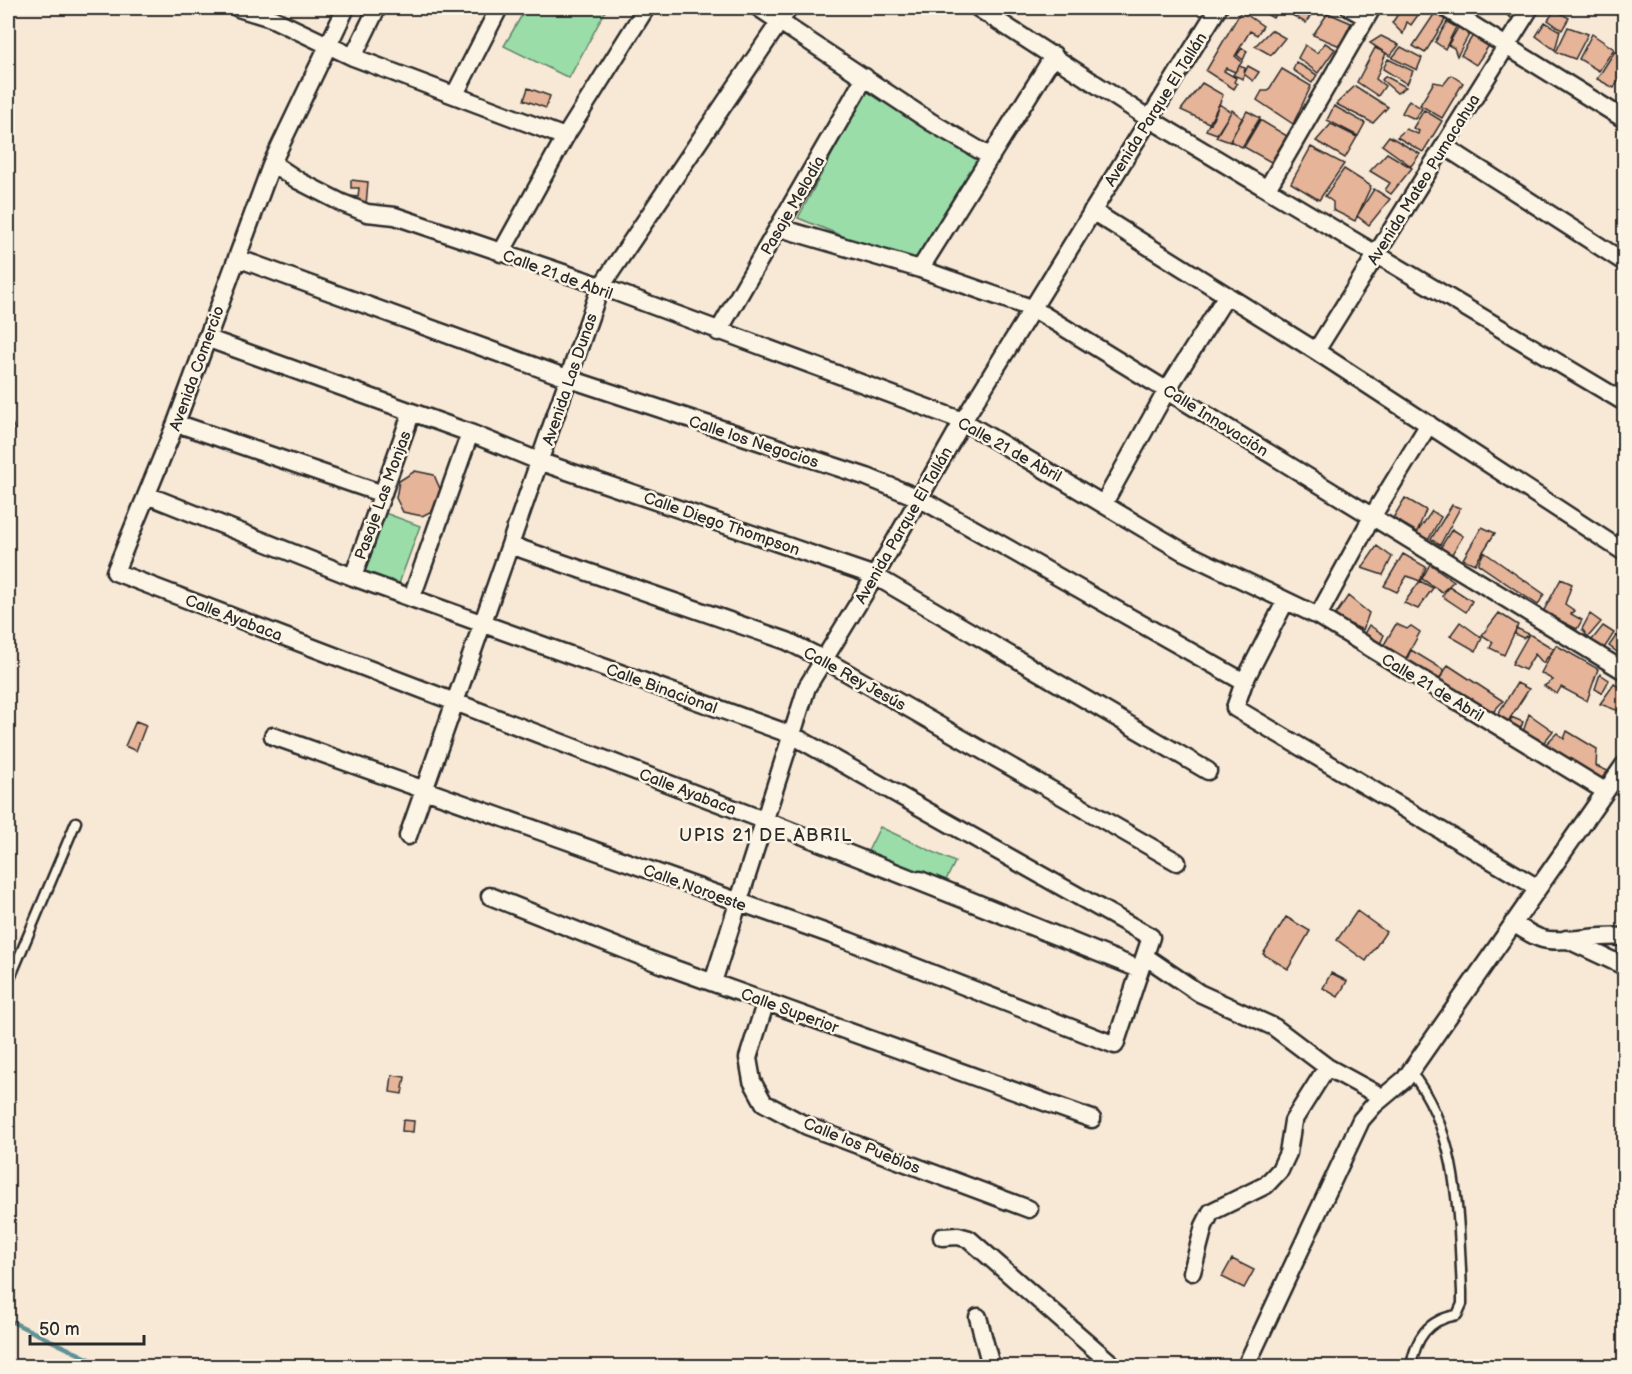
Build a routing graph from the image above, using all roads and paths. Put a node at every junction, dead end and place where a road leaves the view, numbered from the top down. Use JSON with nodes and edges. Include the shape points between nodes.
{"nodes":[{"id":1,"x":238,"y":8,"type":"edge"},
{"id":2,"x":346,"y":8,"type":"edge"},
{"id":3,"x":377,"y":8,"type":"edge"},
{"id":4,"x":499,"y":8,"type":"edge"},
{"id":5,"x":646,"y":8,"type":"edge"},
{"id":6,"x":759,"y":8,"type":"edge"},
{"id":7,"x":978,"y":8,"type":"edge"},
{"id":8,"x":1218,"y":8,"type":"edge"},
{"id":9,"x":1350,"y":8,"type":"edge"},
{"id":10,"x":1445,"y":8,"type":"edge"},
{"id":11,"x":1530,"y":8,"type":"edge"},
{"id":12,"x":1369,"y":12,"type":"edge"},
{"id":13,"x":785,"y":14,"type":"edge"},
{"id":14,"x":329,"y":45,"type":"junction"},
{"id":15,"x":1507,"y":45,"type":"junction"},
{"id":16,"x":1054,"y":55,"type":"junction"},
{"id":17,"x":354,"y":57,"type":"junction"},
{"id":18,"x":865,"y":77,"type":"junction"},
{"id":19,"x":455,"y":94,"type":"junction"},
{"id":20,"x":1622,"y":110,"type":"edge"},
{"id":21,"x":1148,"y":118,"type":"junction"},
{"id":22,"x":565,"y":137,"type":"junction"},
{"id":23,"x":1444,"y":146,"type":"junction"},
{"id":24,"x":991,"y":157,"type":"junction"},
{"id":25,"x":272,"y":163,"type":"junction"},
{"id":26,"x":1267,"y":189,"type":"junction"},
{"id":27,"x":1092,"y":211,"type":"junction"},
{"id":28,"x":780,"y":228,"type":"junction"},
{"id":29,"x":501,"y":253,"type":"junction"},
{"id":30,"x":1376,"y":255,"type":"junction"},
{"id":31,"x":237,"y":258,"type":"junction"},
{"id":32,"x":1624,"y":262,"type":"edge"},
{"id":33,"x":920,"y":269,"type":"junction"},
{"id":34,"x":600,"y":288,"type":"junction"},
{"id":35,"x":1227,"y":295,"type":"junction"},
{"id":36,"x":1034,"y":309,"type":"junction"},
{"id":37,"x":718,"y":332,"type":"junction"},
{"id":38,"x":206,"y":338,"type":"junction"},
{"id":39,"x":1317,"y":351,"type":"junction"},
{"id":40,"x":570,"y":380,"type":"junction"},
{"id":41,"x":1167,"y":390,"type":"junction"},
{"id":42,"x":1624,"y":402,"type":"edge"},
{"id":43,"x":411,"y":414,"type":"junction"},
{"id":44,"x":963,"y":421,"type":"junction"},
{"id":45,"x":176,"y":423,"type":"junction"},
{"id":46,"x":1429,"y":424,"type":"junction"},
{"id":47,"x":470,"y":433,"type":"junction"},
{"id":48,"x":541,"y":462,"type":"junction"},
{"id":49,"x":383,"y":494,"type":"junction"},
{"id":50,"x":147,"y":495,"type":"junction"},
{"id":51,"x":919,"y":498,"type":"junction"},
{"id":52,"x":1104,"y":503,"type":"junction"},
{"id":53,"x":1372,"y":517,"type":"junction"},
{"id":54,"x":510,"y":545,"type":"junction"},
{"id":55,"x":1624,"y":552,"type":"edge"},
{"id":56,"x":115,"y":572,"type":"joint"},
{"id":57,"x":875,"y":576,"type":"junction"},
{"id":58,"x":353,"y":577,"type":"junction"},
{"id":59,"x":412,"y":597,"type":"junction"},
{"id":60,"x":1285,"y":602,"type":"junction"},
{"id":61,"x":1318,"y":616,"type":"junction"},
{"id":62,"x":482,"y":624,"type":"junction"},
{"id":63,"x":823,"y":658,"type":"junction"},
{"id":64,"x":1624,"y":671,"type":"edge"},
{"id":65,"x":1244,"y":682,"type":"junction"},
{"id":66,"x":454,"y":702,"type":"junction"},
{"id":67,"x":792,"y":735,"type":"junction"},
{"id":68,"x":273,"y":736,"type":"dead end"},
{"id":69,"x":1624,"y":765,"type":"edge"},
{"id":70,"x":1208,"y":771,"type":"dead end"},
{"id":71,"x":424,"y":789,"type":"junction"},
{"id":72,"x":1605,"y":791,"type":"junction"},
{"id":73,"x":766,"y":821,"type":"junction"},
{"id":74,"x":76,"y":822,"type":"dead end"},
{"id":75,"x":408,"y":836,"type":"dead end"},
{"id":76,"x":1178,"y":862,"type":"dead end"},
{"id":77,"x":920,"y":880,"type":"dead end"},
{"id":78,"x":1538,"y":888,"type":"junction"},
{"id":79,"x":490,"y":896,"type":"dead end"},
{"id":80,"x":740,"y":903,"type":"junction"},
{"id":81,"x":1513,"y":923,"type":"junction"},
{"id":82,"x":1624,"y":937,"type":"edge"},
{"id":83,"x":1565,"y":939,"type":"junction"},
{"id":84,"x":1144,"y":964,"type":"junction"},
{"id":85,"x":1624,"y":966,"type":"edge"},
{"id":86,"x":713,"y":982,"type":"junction"},
{"id":87,"x":8,"y":983,"type":"edge"},
{"id":88,"x":766,"y":1000,"type":"junction"},
{"id":89,"x":1327,"y":1067,"type":"junction"},
{"id":90,"x":1410,"y":1071,"type":"junction"},
{"id":91,"x":1382,"y":1097,"type":"junction"},
{"id":92,"x":1092,"y":1119,"type":"dead end"},
{"id":93,"x":1029,"y":1209,"type":"dead end"},
{"id":94,"x":942,"y":1237,"type":"dead end"},
{"id":95,"x":1192,"y":1272,"type":"dead end"},
{"id":96,"x":978,"y":1317,"type":"dead end"},
{"id":97,"x":991,"y":1366,"type":"edge"},
{"id":98,"x":1114,"y":1366,"type":"edge"},
{"id":99,"x":1246,"y":1366,"type":"edge"},
{"id":100,"x":1411,"y":1366,"type":"edge"}],
"edges":[{"from":1,"to":14,"type":"street","via":[[271,18]]},
{"from":2,"to":14,"type":"street","name":"Avenida Comercio"},
{"from":3,"to":17,"type":"street"},
{"from":4,"to":19,"type":"street"},
{"from":5,"to":22,"type":"street"},
{"from":6,"to":13,"type":"street"},
{"from":7,"to":16,"type":"street"},
{"from":8,"to":21,"type":"street","name":"Avenida Parque El Tallán"},
{"from":9,"to":12,"type":"street"},
{"from":10,"to":15,"type":"street"},
{"from":11,"to":15,"type":"street","name":"Avenida Mateo Pumacahua"},
{"from":12,"to":26,"type":"street"},
{"from":13,"to":18,"type":"street"},
{"from":13,"to":34,"type":"street","name":"Avenida Las Dunas"},
{"from":14,"to":17,"type":"street"},
{"from":14,"to":25,"type":"street","name":"Avenida Comercio"},
{"from":15,"to":20,"type":"street"},
{"from":15,"to":23,"type":"street","name":"Avenida Mateo Pumacahua"},
{"from":16,"to":21,"type":"street"},
{"from":16,"to":24,"type":"street"},
{"from":17,"to":19,"type":"street"},
{"from":18,"to":24,"type":"street"},
{"from":18,"to":28,"type":"street","name":"Pasaje Melodía"},
{"from":19,"to":22,"type":"street"},
{"from":21,"to":26,"type":"street"},
{"from":21,"to":27,"type":"street","name":"Avenida Parque El Tallán"},
{"from":22,"to":29,"type":"street"},
{"from":23,"to":30,"type":"street","name":"Avenida Mateo Pumacahua"},
{"from":23,"to":32,"type":"street"},
{"from":24,"to":33,"type":"street"},
{"from":25,"to":29,"type":"street","name":"Calle 21 de Abril","via":[[299,181],[367,213],[395,216]]},
{"from":25,"to":31,"type":"street","name":"Avenida Comercio"},
{"from":26,"to":30,"type":"street"},
{"from":27,"to":35,"type":"street"},
{"from":27,"to":36,"type":"street","name":"Avenida Parque El Tallán"},
{"from":28,"to":33,"type":"street","name":"Calle Innovación"},
{"from":28,"to":37,"type":"street","name":"Pasaje Melodía"},
{"from":29,"to":34,"type":"street","name":"Calle 21 de Abril"},
{"from":30,"to":39,"type":"street","name":"Avenida Mateo Pumacahua"},
{"from":30,"to":42,"type":"street"},
{"from":31,"to":38,"type":"street","name":"Avenida Comercio"},
{"from":31,"to":40,"type":"street","name":"Calle los Negocios"},
{"from":33,"to":36,"type":"street","name":"Calle Innovación"},
{"from":34,"to":37,"type":"street","name":"Calle 21 de Abril"},
{"from":34,"to":40,"type":"street","name":"Avenida Las Dunas"},
{"from":35,"to":39,"type":"street"},
{"from":35,"to":41,"type":"street"},
{"from":36,"to":41,"type":"street","name":"Calle Innovación"},
{"from":36,"to":44,"type":"street","name":"Avenida Parque El Tallán"},
{"from":37,"to":44,"type":"street","name":"Calle 21 de Abril"},
{"from":38,"to":43,"type":"street","name":"Calle Diego Thompson"},
{"from":38,"to":45,"type":"street","name":"Avenida Comercio"},
{"from":39,"to":46,"type":"street"},
{"from":40,"to":48,"type":"street","name":"Avenida Las Dunas"},
{"from":40,"to":51,"type":"street","name":"Calle los Negocios","via":[[867,477]]},
{"from":41,"to":52,"type":"street"},
{"from":41,"to":53,"type":"street","name":"Calle Innovación"},
{"from":43,"to":47,"type":"street","name":"Calle Diego Thompson"},
{"from":43,"to":49,"type":"street","name":"Pasaje Las Monjas"},
{"from":44,"to":51,"type":"street","name":"Avenida Parque El Tallán"},
{"from":44,"to":52,"type":"street","name":"Calle 21 de Abril"},
{"from":45,"to":49,"type":"street"},
{"from":45,"to":50,"type":"street","name":"Avenida Comercio"},
{"from":46,"to":53,"type":"street"},
{"from":46,"to":55,"type":"street"},
{"from":47,"to":48,"type":"street","name":"Calle Diego Thompson"},
{"from":47,"to":59,"type":"street"},
{"from":48,"to":54,"type":"street","name":"Avenida Las Dunas"},
{"from":48,"to":57,"type":"street","name":"Calle Diego Thompson"},
{"from":49,"to":58,"type":"street","name":"Pasaje Las Monjas"},
{"from":50,"to":56,"type":"street","name":"Avenida Comercio"},
{"from":50,"to":58,"type":"street","name":"Calle Binacional"},
{"from":51,"to":57,"type":"street","name":"Avenida Parque El Tallán"},
{"from":51,"to":65,"type":"street","name":"Calle los Negocios"},
{"from":52,"to":60,"type":"street","name":"Calle 21 de Abril","via":[[1182,552]]},
{"from":53,"to":61,"type":"street"},
{"from":53,"to":64,"type":"street","name":"Calle Innovación"},
{"from":54,"to":62,"type":"street","name":"Avenida Las Dunas"},
{"from":54,"to":63,"type":"street","name":"Calle Rey Jesús","via":[[787,641]]},
{"from":56,"to":66,"type":"street","name":"Calle Ayabaca"},
{"from":57,"to":63,"type":"street","name":"Avenida Parque El Tallán"},
{"from":57,"to":70,"type":"street","name":"Calle Diego Thompson"},
{"from":58,"to":59,"type":"street","name":"Calle Binacional"},
{"from":59,"to":62,"type":"street","name":"Calle Binacional"},
{"from":60,"to":61,"type":"street","name":"Calle 21 de Abril"},
{"from":60,"to":65,"type":"street"},
{"from":61,"to":72,"type":"street","name":"Calle 21 de Abril"},
{"from":62,"to":66,"type":"street","name":"Avenida Las Dunas"},
{"from":62,"to":67,"type":"street","name":"Calle Binacional"},
{"from":63,"to":67,"type":"street","name":"Avenida Parque El Tallán","via":[[807,687]]},
{"from":63,"to":76,"type":"street","name":"Calle Rey Jesús"},
{"from":65,"to":78,"type":"street","via":[[1234,708]]},
{"from":66,"to":71,"type":"street","name":"Avenida Las Dunas"},
{"from":66,"to":73,"type":"street","name":"Calle Ayabaca"},
{"from":67,"to":73,"type":"street","name":"Avenida Parque El Tallán"},
{"from":67,"to":84,"type":"street","name":"Calle Binacional","via":[[1151,937]]},
{"from":68,"to":71,"type":"street","name":"Calle Noroeste"},
{"from":69,"to":72,"type":"street"},
{"from":71,"to":75,"type":"street","name":"Avenida Las Dunas"},
{"from":71,"to":80,"type":"street","name":"Calle Noroeste"},
{"from":72,"to":78,"type":"street"},
{"from":73,"to":80,"type":"street","name":"Avenida Parque El Tallán"},
{"from":73,"to":84,"type":"street","name":"Calle Ayabaca"},
{"from":74,"to":87,"type":"lane"},
{"from":77,"to":84,"type":"street"},
{"from":78,"to":81,"type":"street"},
{"from":79,"to":86,"type":"street","name":"Calle Superior"},
{"from":80,"to":84,"type":"street","name":"Calle Noroeste","via":[[849,941],[1115,1045]]},
{"from":80,"to":86,"type":"street","name":"Avenida Parque El Tallán"},
{"from":81,"to":83,"type":"street","via":[[1545,939]]},
{"from":81,"to":90,"type":"street"},
{"from":82,"to":83,"type":"street"},
{"from":83,"to":85,"type":"street"},
{"from":84,"to":89,"type":"street","via":[[1274,1027]]},
{"from":86,"to":88,"type":"street","name":"Calle Superior"},
{"from":88,"to":92,"type":"street","name":"Calle Superior"},
{"from":88,"to":93,"type":"street","name":"Calle los Pueblos","via":[[748,1058],[752,1081],[764,1103],[807,1126]]},
{"from":89,"to":91,"type":"street"},
{"from":89,"to":95,"type":"street","via":[[1293,1121],[1288,1153],[1280,1170],[1266,1185],[1211,1212]]},
{"from":90,"to":91,"type":"street"},
{"from":90,"to":100,"type":"lane","via":[[1439,1121],[1450,1155],[1456,1187],[1462,1291],[1457,1315],[1436,1320],[1422,1334]]},
{"from":91,"to":99,"type":"street","via":[[1361,1120]]},
{"from":94,"to":98,"type":"street","via":[[969,1239]]},
{"from":96,"to":97,"type":"street"}]}
